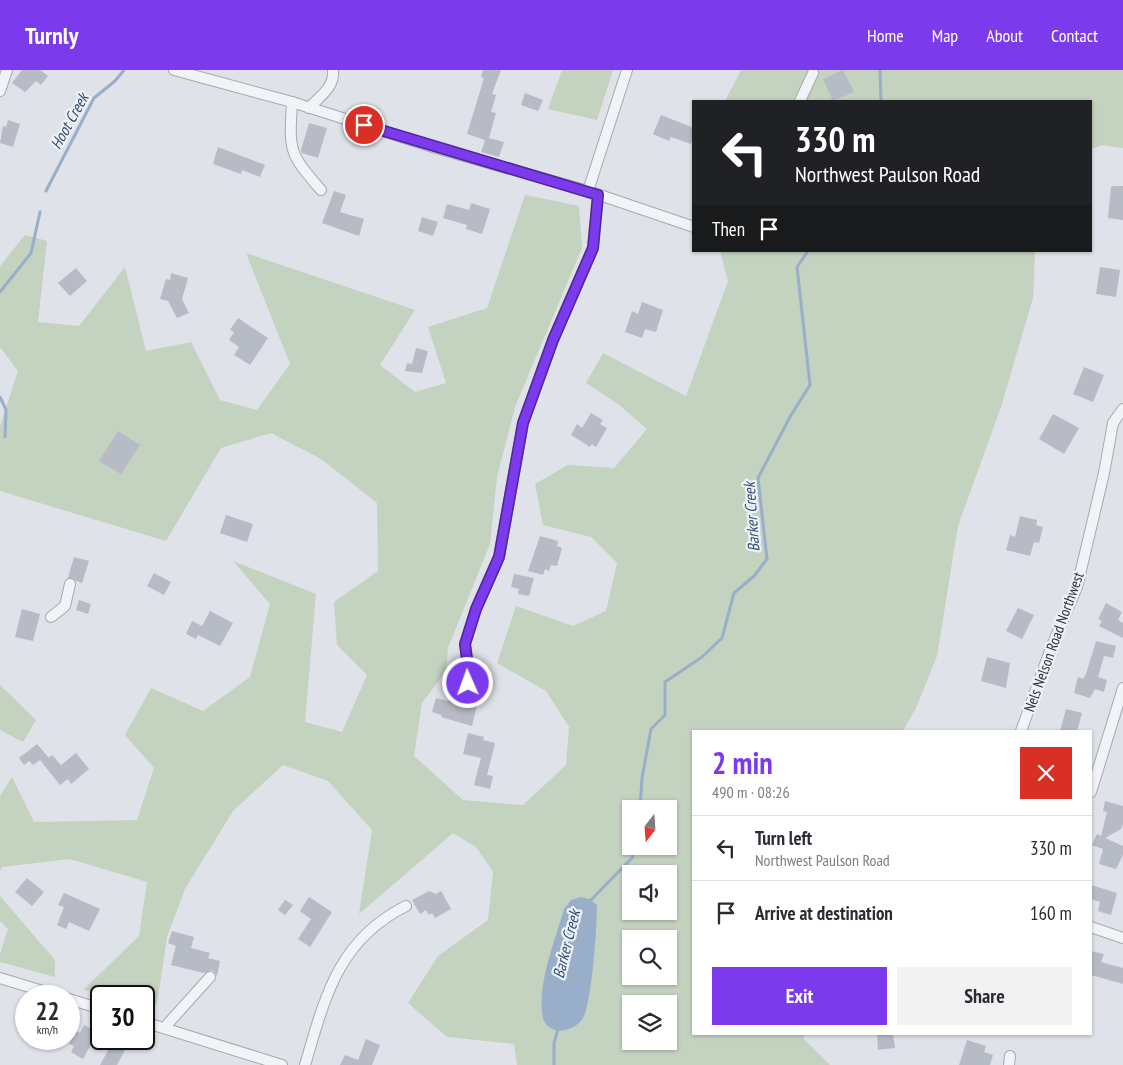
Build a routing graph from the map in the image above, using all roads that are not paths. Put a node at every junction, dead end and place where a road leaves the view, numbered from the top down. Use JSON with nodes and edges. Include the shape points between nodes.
{"nodes":[{"id":1,"x":7,"y":70,"type":"edge"},
{"id":2,"x":174,"y":70,"type":"edge"},
{"id":3,"x":333,"y":70,"type":"edge"},
{"id":4,"x":627,"y":70,"type":"edge"},
{"id":5,"x":813,"y":73,"type":"dead end"},
{"id":6,"x":0,"y":91,"type":"edge"},
{"id":7,"x":800,"y":100,"type":"edge"},
{"id":8,"x":292,"y":102,"type":"junction"},
{"id":9,"x":309,"y":108,"type":"junction"},
{"id":10,"x":321,"y":190,"type":"dead end"},
{"id":11,"x":593,"y":193,"type":"junction"},
{"id":12,"x":692,"y":227,"type":"edge"},
{"id":13,"x":1123,"y":409,"type":"edge"},
{"id":14,"x":70,"y":584,"type":"dead end"},
{"id":15,"x":51,"y":617,"type":"dead end"},
{"id":16,"x":468,"y":683,"type":"dead end"},
{"id":17,"x":1123,"y":688,"type":"edge"},
{"id":18,"x":1021,"y":730,"type":"edge"},
{"id":19,"x":1092,"y":789,"type":"edge"},
{"id":20,"x":406,"y":906,"type":"dead end"},
{"id":21,"x":1092,"y":928,"type":"edge"},
{"id":22,"x":1123,"y":938,"type":"edge"},
{"id":23,"x":210,"y":977,"type":"dead end"},
{"id":24,"x":0,"y":978,"type":"edge"},
{"id":25,"x":23,"y":985,"type":"edge"},
{"id":26,"x":155,"y":1025,"type":"edge"},
{"id":27,"x":164,"y":1028,"type":"junction"},
{"id":28,"x":282,"y":1065,"type":"edge"},
{"id":29,"x":305,"y":1065,"type":"edge"}],
"edges":[{"from":1,"to":6,"type":"street"},
{"from":2,"to":8,"type":"street"},
{"from":3,"to":9,"type":"street","via":[[334,79],[329,87]]},
{"from":4,"to":11,"type":"street"},
{"from":5,"to":7,"type":"street"},
{"from":8,"to":9,"type":"street"},
{"from":8,"to":10,"type":"street","via":[[292,154]]},
{"from":9,"to":11,"type":"street"},
{"from":11,"to":12,"type":"street"},
{"from":11,"to":16,"type":"street","via":[[593,248],[553,340],[523,423],[501,551],[465,644]]},
{"from":13,"to":18,"type":"street","name":"Nels Nelson Road Northwest","via":[[1113,423],[1077,587],[1050,648]]},
{"from":14,"to":15,"type":"street","via":[[65,606]]},
{"from":17,"to":19,"type":"street"},
{"from":20,"to":29,"type":"street","via":[[384,917],[347,955],[326,994]]},
{"from":21,"to":22,"type":"street"},
{"from":23,"to":27,"type":"street"},
{"from":24,"to":25,"type":"street"},
{"from":26,"to":27,"type":"street"},
{"from":27,"to":28,"type":"street"}]}
